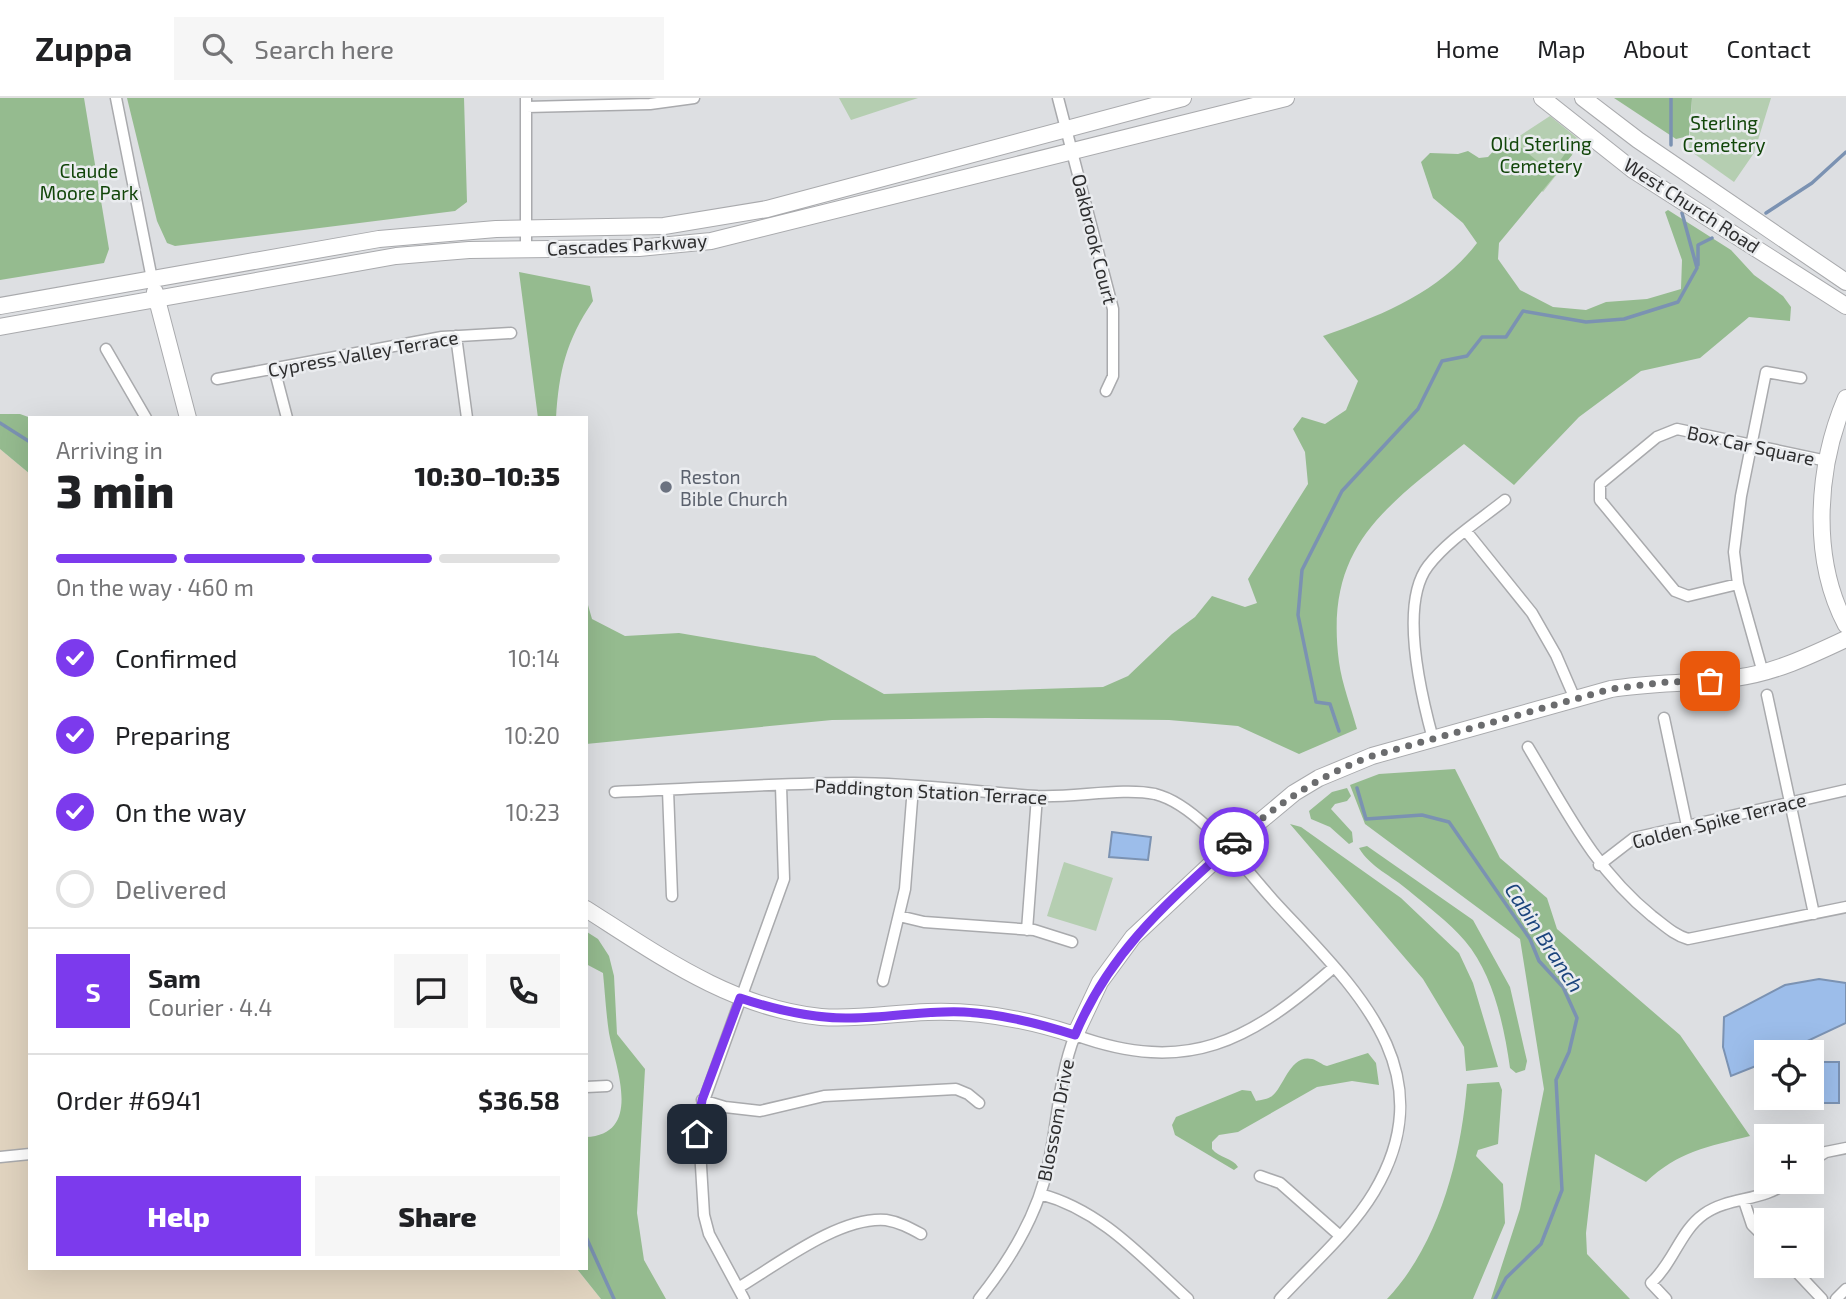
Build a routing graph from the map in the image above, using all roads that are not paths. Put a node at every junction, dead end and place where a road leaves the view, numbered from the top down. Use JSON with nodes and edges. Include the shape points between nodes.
{"nodes":[{"id":1,"x":117,"y":98,"type":"edge"},
{"id":2,"x":694,"y":98,"type":"edge"},
{"id":3,"x":1058,"y":98,"type":"edge"},
{"id":4,"x":1183,"y":98,"type":"edge"},
{"id":5,"x":1286,"y":98,"type":"edge"},
{"id":6,"x":1542,"y":98,"type":"edge"},
{"id":7,"x":1583,"y":98,"type":"edge"},
{"id":8,"x":526,"y":102,"type":"edge"},
{"id":9,"x":1067,"y":130,"type":"junction"},
{"id":10,"x":1073,"y":149,"type":"junction"},
{"id":11,"x":526,"y":228,"type":"junction"},
{"id":12,"x":526,"y":248,"type":"junction"},
{"id":13,"x":152,"y":279,"type":"junction"},
{"id":14,"x":1846,"y":282,"type":"edge"},
{"id":15,"x":157,"y":299,"type":"junction"},
{"id":16,"x":0,"y":306,"type":"edge"},
{"id":17,"x":1846,"y":306,"type":"edge"},
{"id":18,"x":0,"y":327,"type":"edge"},
{"id":19,"x":510,"y":333,"type":"dead end"},
{"id":20,"x":456,"y":336,"type":"junction"},
{"id":21,"x":106,"y":348,"type":"dead end"},
{"id":22,"x":274,"y":369,"type":"junction"},
{"id":23,"x":1801,"y":378,"type":"dead end"},
{"id":24,"x":217,"y":379,"type":"dead end"},
{"id":25,"x":1106,"y":391,"type":"dead end"},
{"id":26,"x":1846,"y":398,"type":"edge"},
{"id":27,"x":145,"y":416,"type":"edge"},
{"id":28,"x":187,"y":416,"type":"edge"},
{"id":29,"x":286,"y":416,"type":"edge"},
{"id":30,"x":467,"y":416,"type":"edge"},
{"id":31,"x":1752,"y":444,"type":"junction"},
{"id":32,"x":1826,"y":461,"type":"junction"},
{"id":33,"x":1505,"y":500,"type":"dead end"},
{"id":34,"x":1466,"y":531,"type":"junction"},
{"id":35,"x":1738,"y":584,"type":"junction"},
{"id":36,"x":1846,"y":625,"type":"edge"},
{"id":37,"x":1846,"y":639,"type":"edge"},
{"id":38,"x":1763,"y":673,"type":"junction"},
{"id":39,"x":1767,"y":695,"type":"dead end"},
{"id":40,"x":1575,"y":699,"type":"junction"},
{"id":41,"x":1664,"y":718,"type":"dead end"},
{"id":42,"x":1433,"y":739,"type":"junction"},
{"id":43,"x":1528,"y":747,"type":"dead end"},
{"id":44,"x":781,"y":786,"type":"junction"},
{"id":45,"x":913,"y":787,"type":"junction"},
{"id":46,"x":668,"y":790,"type":"junction"},
{"id":47,"x":1846,"y":790,"type":"edge"},
{"id":48,"x":615,"y":792,"type":"dead end"},
{"id":49,"x":1037,"y":796,"type":"junction"},
{"id":50,"x":1791,"y":802,"type":"junction"},
{"id":51,"x":1687,"y":826,"type":"junction"},
{"id":52,"x":1227,"y":849,"type":"junction"},
{"id":53,"x":1599,"y":865,"type":"junction"},
{"id":54,"x":672,"y":896,"type":"dead end"},
{"id":55,"x":1846,"y":907,"type":"edge"},
{"id":56,"x":588,"y":910,"type":"edge"},
{"id":57,"x":1814,"y":914,"type":"junction"},
{"id":58,"x":899,"y":916,"type":"junction"},
{"id":59,"x":1027,"y":930,"type":"junction"},
{"id":60,"x":1072,"y":942,"type":"dead end"},
{"id":61,"x":1334,"y":967,"type":"junction"},
{"id":62,"x":883,"y":981,"type":"dead end"},
{"id":63,"x":740,"y":998,"type":"junction"},
{"id":64,"x":1075,"y":1035,"type":"junction"},
{"id":65,"x":607,"y":1086,"type":"dead end"},
{"id":66,"x":588,"y":1087,"type":"edge"},
{"id":67,"x":702,"y":1100,"type":"junction"},
{"id":68,"x":979,"y":1103,"type":"dead end"},
{"id":69,"x":1846,"y":1148,"type":"edge"},
{"id":70,"x":28,"y":1153,"type":"edge"},
{"id":71,"x":1824,"y":1154,"type":"edge"},
{"id":72,"x":0,"y":1157,"type":"edge"},
{"id":73,"x":1260,"y":1176,"type":"dead end"},
{"id":74,"x":1040,"y":1194,"type":"junction"},
{"id":75,"x":1767,"y":1194,"type":"edge"},
{"id":76,"x":1744,"y":1201,"type":"junction"},
{"id":77,"x":1754,"y":1227,"type":"edge"},
{"id":78,"x":921,"y":1234,"type":"dead end"},
{"id":79,"x":1339,"y":1236,"type":"junction"},
{"id":80,"x":1802,"y":1278,"type":"edge"},
{"id":81,"x":738,"y":1288,"type":"junction"},
{"id":82,"x":1846,"y":1289,"type":"edge"},
{"id":83,"x":744,"y":1299,"type":"edge"},
{"id":84,"x":979,"y":1299,"type":"edge"},
{"id":85,"x":1188,"y":1299,"type":"edge"},
{"id":86,"x":1280,"y":1299,"type":"edge"},
{"id":87,"x":1667,"y":1299,"type":"edge"},
{"id":88,"x":1822,"y":1299,"type":"edge"},
{"id":89,"x":1836,"y":1299,"type":"edge"}],
"edges":[{"from":1,"to":13,"type":"street"},
{"from":2,"to":8,"type":"street","via":[[650,104]]},
{"from":3,"to":9,"type":"street","name":"Oakbrook Court"},
{"from":4,"to":9,"type":"main road","name":"Cascades Parkway"},
{"from":5,"to":10,"type":"main road","name":"Cascades Parkway"},
{"from":6,"to":17,"type":"main road","name":"West Church Road","via":[[1633,170]]},
{"from":7,"to":14,"type":"main road","name":"West Church Road"},
{"from":8,"to":11,"type":"street"},
{"from":9,"to":10,"type":"street","name":"Oakbrook Court"},
{"from":9,"to":11,"type":"main road","name":"Cascades Parkway","via":[[718,219],[664,226]]},
{"from":10,"to":12,"type":"main road","name":"Cascades Parkway","via":[[711,241],[639,248]]},
{"from":10,"to":25,"type":"street","name":"Oakbrook Court","via":[[1113,309],[1113,376]]},
{"from":11,"to":12,"type":"street"},
{"from":11,"to":13,"type":"main road","name":"Cascades Parkway","via":[[379,239]]},
{"from":12,"to":15,"type":"main road","name":"Cascades Parkway","via":[[396,256]]},
{"from":13,"to":15,"type":"main road"},
{"from":13,"to":16,"type":"main road","name":"Cascades Parkway"},
{"from":15,"to":18,"type":"main road","name":"Cascades Parkway"},
{"from":15,"to":28,"type":"main road"},
{"from":19,"to":20,"type":"street","name":"Cypress Valley Terrace"},
{"from":20,"to":22,"type":"street","name":"Cypress Valley Terrace"},
{"from":20,"to":30,"type":"street"},
{"from":21,"to":27,"type":"street"},
{"from":22,"to":24,"type":"street","name":"Cypress Valley Terrace"},
{"from":22,"to":29,"type":"street"},
{"from":23,"to":31,"type":"street","via":[[1766,372]]},
{"from":26,"to":32,"type":"main road"},
{"from":31,"to":32,"type":"street","name":"Box Car Square"},
{"from":31,"to":35,"type":"street","via":[[1735,533]]},
{"from":31,"to":35,"type":"street","name":"Box Car Square","via":[[1685,430],[1666,431],[1604,479],[1598,493],[1675,591],[1688,596]]},
{"from":32,"to":36,"type":"main road","via":[[1823,537]]},
{"from":33,"to":34,"type":"street"},
{"from":34,"to":40,"type":"street","via":[[1532,613]]},
{"from":34,"to":42,"type":"street","via":[[1428,566],[1415,597],[1416,638]]},
{"from":35,"to":38,"type":"street"},
{"from":37,"to":38,"type":"main road","name":"Blossom Drive"},
{"from":38,"to":40,"type":"main road","name":"Blossom Drive","via":[[1639,684]]},
{"from":39,"to":50,"type":"street"},
{"from":40,"to":42,"type":"main road","name":"Blossom Drive"},
{"from":41,"to":51,"type":"street"},
{"from":42,"to":52,"type":"main road","name":"Blossom Drive","via":[[1372,756],[1319,778],[1272,808]]},
{"from":43,"to":53,"type":"street"},
{"from":44,"to":45,"type":"street","name":"Paddington Station Terrace","via":[[855,783]]},
{"from":44,"to":46,"type":"street","name":"Paddington Station Terrace"},
{"from":44,"to":63,"type":"street","via":[[784,878]]},
{"from":45,"to":49,"type":"street","name":"Paddington Station Terrace"},
{"from":45,"to":58,"type":"street"},
{"from":46,"to":48,"type":"street","name":"Paddington Station Terrace"},
{"from":46,"to":54,"type":"street"},
{"from":47,"to":50,"type":"street","name":"Golden Spike Terrace"},
{"from":49,"to":52,"type":"street","name":"Paddington Station Terrace","via":[[1153,794],[1180,804]]},
{"from":49,"to":59,"type":"street"},
{"from":50,"to":51,"type":"street","name":"Golden Spike Terrace"},
{"from":50,"to":57,"type":"street"},
{"from":51,"to":53,"type":"street","name":"Golden Spike Terrace","via":[[1634,838]]},
{"from":52,"to":61,"type":"street","name":"Paddington Station Terrace"},
{"from":52,"to":64,"type":"main road","name":"Blossom Drive","via":[[1133,937],[1100,982]]},
{"from":53,"to":57,"type":"street","via":[[1672,933],[1688,939]]},
{"from":55,"to":57,"type":"street"},
{"from":56,"to":63,"type":"main road","via":[[690,974]]},
{"from":58,"to":59,"type":"street"},
{"from":58,"to":62,"type":"street"},
{"from":59,"to":60,"type":"street"},
{"from":61,"to":64,"type":"street","via":[[1268,1021],[1204,1047],[1135,1051]]},
{"from":61,"to":79,"type":"street","name":"Paddington Station Terrace","via":[[1362,998],[1383,1033],[1398,1090],[1396,1135],[1383,1174],[1362,1210]]},
{"from":63,"to":64,"type":"main road","via":[[821,1017],[992,1014]]},
{"from":63,"to":67,"type":"street"},
{"from":64,"to":74,"type":"street","name":"Blossom Drive","via":[[1065,1064]]},
{"from":65,"to":66,"type":"street"},
{"from":67,"to":68,"type":"street","via":[[760,1111],[824,1096],[956,1090]]},
{"from":67,"to":81,"type":"street","via":[[697,1134],[704,1215],[717,1253]]},
{"from":69,"to":71,"type":"street"},
{"from":70,"to":72,"type":"street"},
{"from":73,"to":79,"type":"street","via":[[1280,1183]]},
{"from":74,"to":84,"type":"street","name":"Blossom Drive","via":[[1011,1255]]},
{"from":74,"to":85,"type":"street","via":[[1100,1221]]},
{"from":75,"to":76,"type":"street"},
{"from":76,"to":77,"type":"street"},
{"from":76,"to":87,"type":"street","via":[[1729,1202],[1702,1216],[1683,1237],[1666,1269],[1651,1283]]},
{"from":78,"to":81,"type":"street","via":[[885,1220],[843,1228]]},
{"from":79,"to":86,"type":"street","name":"Paddington Station Terrace"},
{"from":80,"to":88,"type":"street"},
{"from":81,"to":83,"type":"street"},
{"from":82,"to":89,"type":"street"}]}
